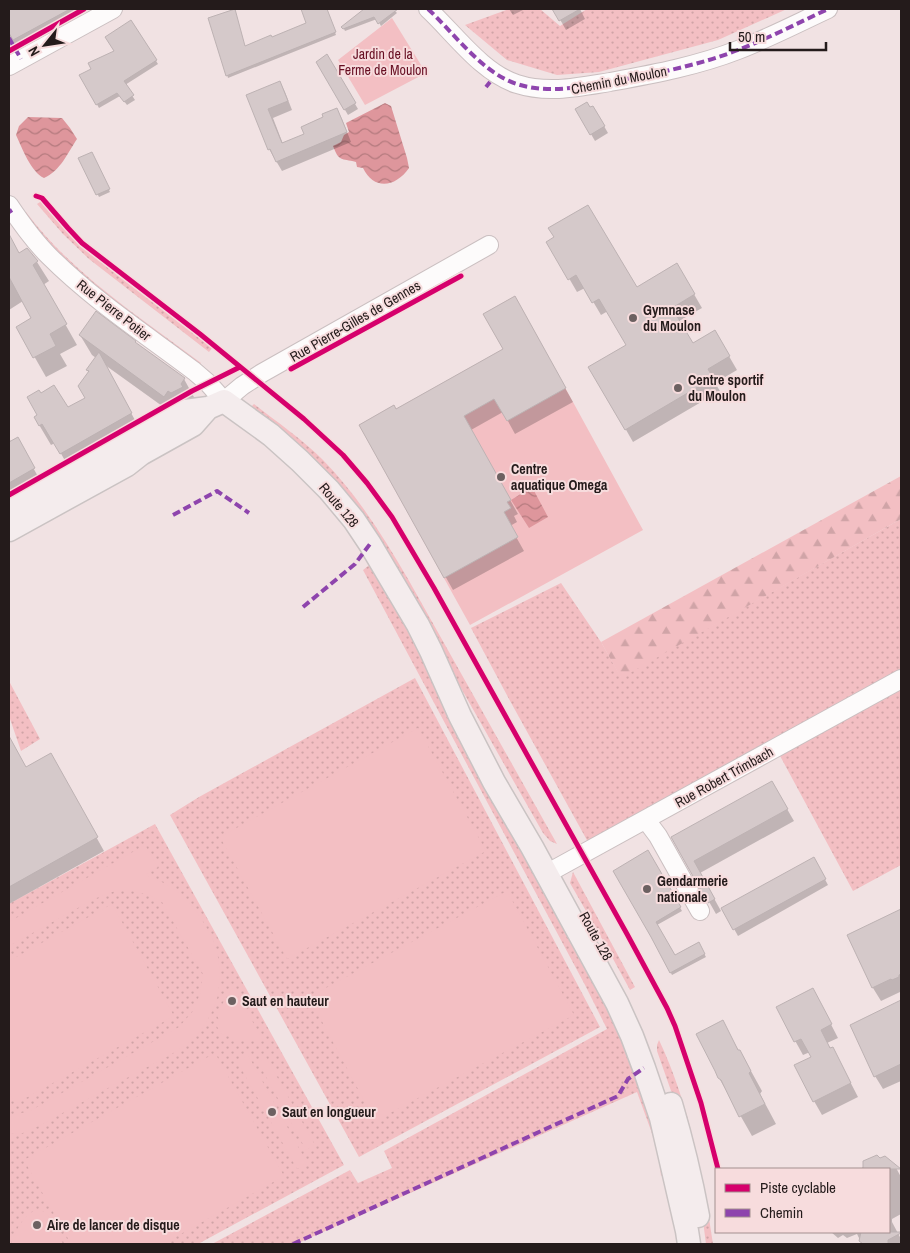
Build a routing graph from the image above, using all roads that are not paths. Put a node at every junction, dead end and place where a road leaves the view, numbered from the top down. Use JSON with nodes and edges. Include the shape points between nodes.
{"nodes":[{"id":1,"x":113,"y":9,"type":"edge"},
{"id":2,"x":428,"y":9,"type":"edge"},
{"id":3,"x":828,"y":9,"type":"edge"},
{"id":4,"x":9,"y":66,"type":"edge"},
{"id":5,"x":10,"y":209,"type":"edge"},
{"id":6,"x":488,"y":245,"type":"dead end"},
{"id":7,"x":216,"y":404,"type":"junction"},
{"id":8,"x":9,"y":508,"type":"edge"},
{"id":9,"x":9,"y":530,"type":"edge"},
{"id":10,"x":901,"y":679,"type":"edge"},
{"id":11,"x":646,"y":820,"type":"junction"},
{"id":12,"x":552,"y":871,"type":"junction"},
{"id":13,"x":700,"y":911,"type":"dead end"},
{"id":14,"x":688,"y":1244,"type":"edge"},
{"id":15,"x":701,"y":1244,"type":"edge"}],
"edges":[{"from":1,"to":4,"type":"street"},
{"from":2,"to":3,"type":"street","name":"Chemin du Moulon","via":[[495,73],[516,84],[564,90],[682,68],[737,50]]},
{"from":5,"to":7,"type":"street","name":"Rue Pierre Potier","via":[[61,267],[208,383]]},
{"from":6,"to":7,"type":"street","name":"Rue Pierre-Gilles de Gennes","via":[[262,373]]},
{"from":7,"to":8,"type":"main road","via":[[185,411]]},
{"from":7,"to":9,"type":"main road","via":[[193,425],[141,454],[127,466]]},
{"from":7,"to":12,"type":"main road","name":"Route 128","via":[[271,435],[330,490],[354,520],[418,625],[494,782]]},
{"from":10,"to":11,"type":"street","name":"Rue Robert Trimbach"},
{"from":11,"to":12,"type":"street","name":"Rue Robert Trimbach"},
{"from":11,"to":13,"type":"street"},
{"from":12,"to":14,"type":"main road","name":"Route 128","via":[[617,1003],[644,1068],[660,1118]]},
{"from":12,"to":15,"type":"main road","name":"Route 128","via":[[629,997],[645,1031],[678,1126],[694,1193]]}]}
